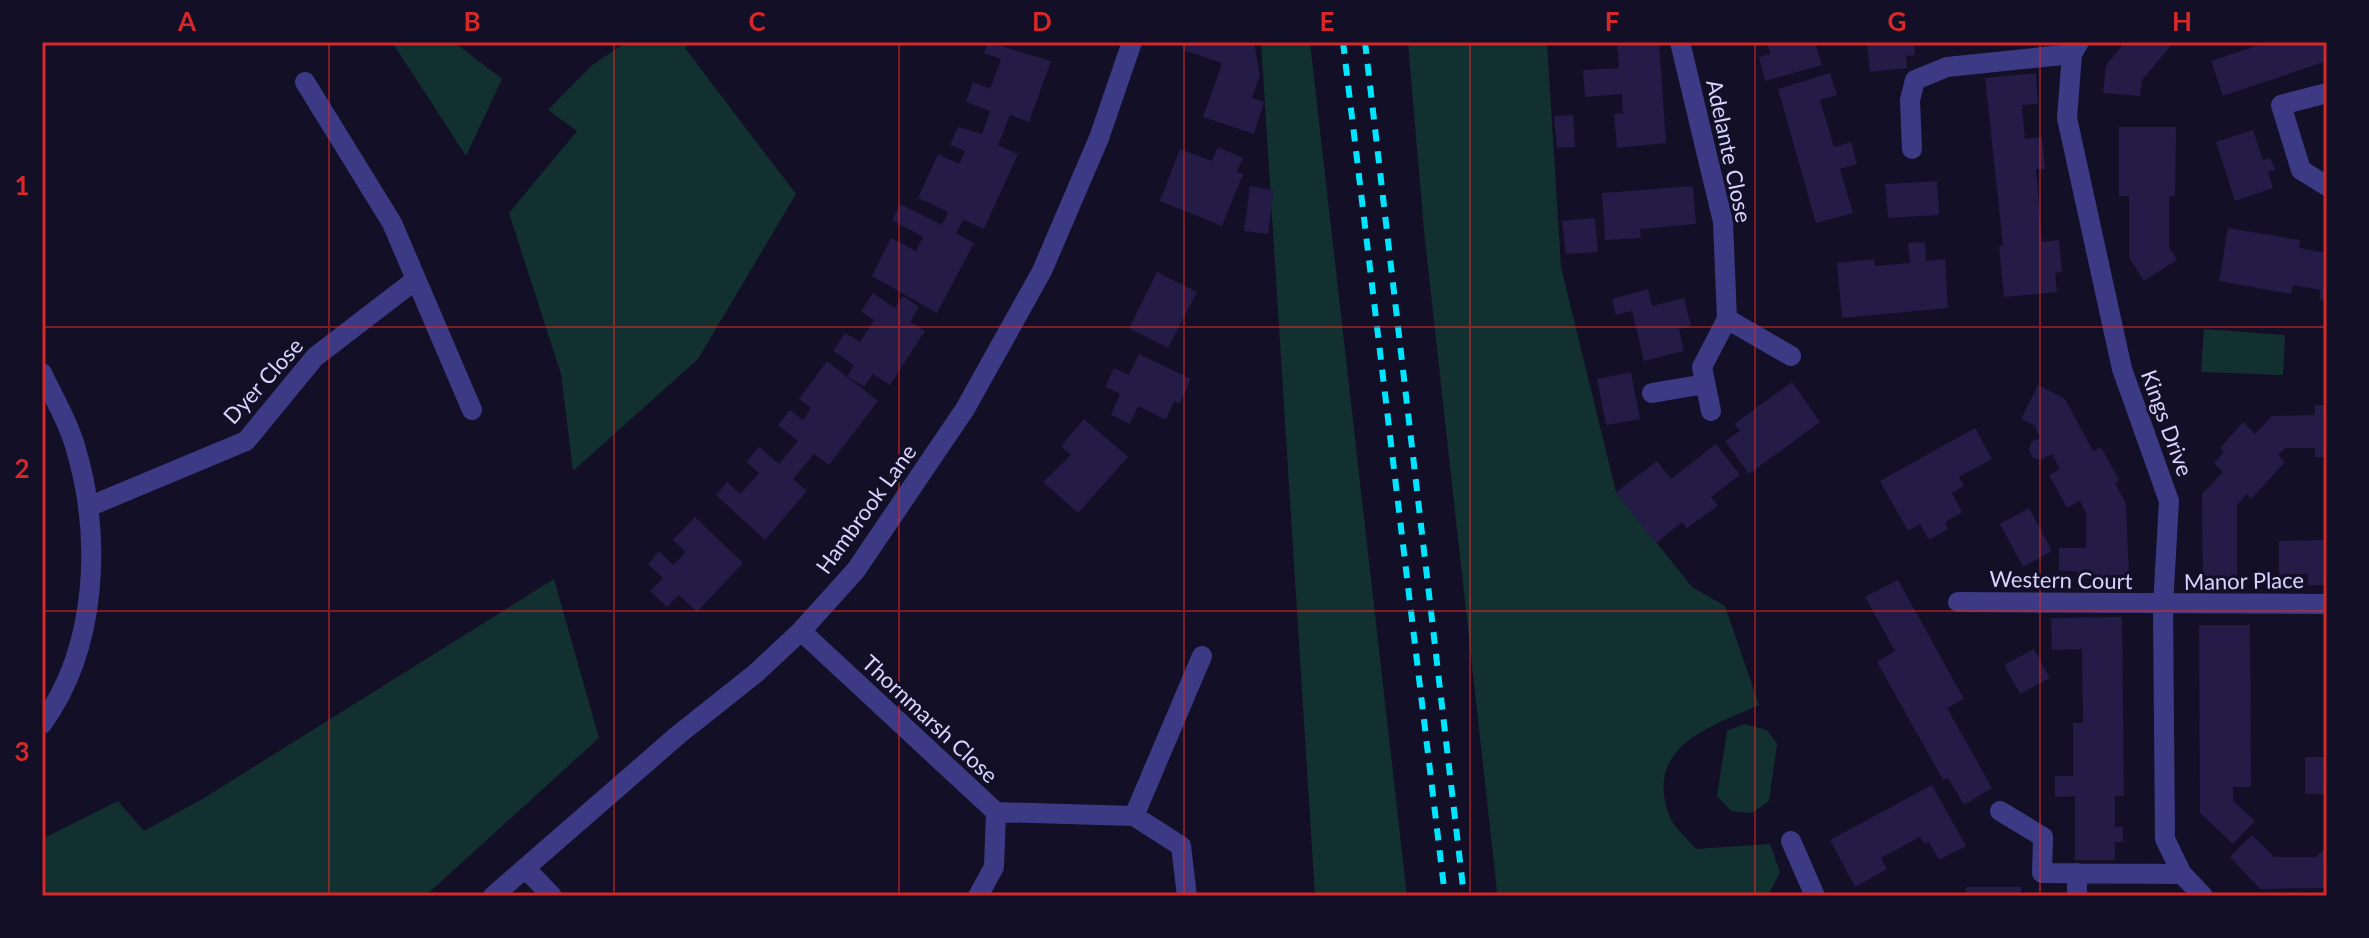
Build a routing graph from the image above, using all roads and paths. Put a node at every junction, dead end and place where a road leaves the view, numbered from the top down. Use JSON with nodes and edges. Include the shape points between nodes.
{"nodes":[{"id":1,"x":1132,"y":42,"type":"edge"},
{"id":2,"x":1680,"y":42,"type":"edge"},
{"id":3,"x":2075,"y":48,"type":"edge"},
{"id":4,"x":305,"y":82,"type":"dead end"},
{"id":5,"x":2327,"y":93,"type":"edge"},
{"id":6,"x":1912,"y":149,"type":"dead end"},
{"id":7,"x":2327,"y":186,"type":"edge"},
{"id":8,"x":414,"y":281,"type":"junction"},
{"id":9,"x":1727,"y":319,"type":"junction"},
{"id":10,"x":1791,"y":356,"type":"dead end"},
{"id":11,"x":42,"y":373,"type":"edge"},
{"id":12,"x":1705,"y":384,"type":"junction"},
{"id":13,"x":1652,"y":393,"type":"dead end"},
{"id":14,"x":472,"y":410,"type":"dead end"},
{"id":15,"x":1711,"y":411,"type":"dead end"},
{"id":16,"x":88,"y":507,"type":"junction"},
{"id":17,"x":1958,"y":602,"type":"dead end"},
{"id":18,"x":2327,"y":604,"type":"edge"},
{"id":19,"x":2163,"y":606,"type":"junction"},
{"id":20,"x":801,"y":631,"type":"junction"},
{"id":21,"x":1202,"y":656,"type":"dead end"},
{"id":22,"x":42,"y":724,"type":"edge"},
{"id":23,"x":2000,"y":811,"type":"dead end"},
{"id":24,"x":996,"y":812,"type":"junction"},
{"id":25,"x":1134,"y":816,"type":"junction"},
{"id":26,"x":1791,"y":841,"type":"dead end"},
{"id":27,"x":526,"y":869,"type":"junction"},
{"id":28,"x":2077,"y":873,"type":"junction"},
{"id":29,"x":2182,"y":874,"type":"junction"},
{"id":30,"x":493,"y":896,"type":"edge"},
{"id":31,"x":552,"y":896,"type":"edge"},
{"id":32,"x":978,"y":896,"type":"edge"},
{"id":33,"x":1187,"y":896,"type":"edge"},
{"id":34,"x":1815,"y":896,"type":"edge"},
{"id":35,"x":2077,"y":896,"type":"edge"},
{"id":36,"x":2203,"y":896,"type":"edge"}],
"edges":[{"from":1,"to":20,"type":"street","name":"Hambrook Lane","via":[[1072,206],[973,395],[856,570]]},
{"from":2,"to":9,"type":"street","name":"Adelante Close","via":[[1723,222]]},
{"from":3,"to":6,"type":"street","name":"Kings Drive","via":[[1947,67],[1915,80],[1910,100]]},
{"from":3,"to":19,"type":"street","name":"Kings Drive","via":[[2067,118],[2119,354],[2169,501]]},
{"from":4,"to":8,"type":"street","via":[[392,223]]},
{"from":5,"to":7,"type":"street","via":[[2281,105],[2301,170]]},
{"from":8,"to":14,"type":"street"},
{"from":8,"to":16,"type":"street","name":"Dyer Close","via":[[315,357],[246,441]]},
{"from":9,"to":10,"type":"street"},
{"from":9,"to":12,"type":"street","name":"Adelante Close","via":[[1702,367]]},
{"from":11,"to":16,"type":"street","via":[[75,444]]},
{"from":12,"to":13,"type":"street"},
{"from":12,"to":15,"type":"street","name":"Adelante Close"},
{"from":16,"to":22,"type":"street","via":[[89,614],[57,703]]},
{"from":17,"to":19,"type":"street","name":"Western Court"},
{"from":18,"to":19,"type":"street","name":"Manor Place"},
{"from":19,"to":29,"type":"street","name":"Kings Drive","via":[[2165,839]]},
{"from":20,"to":24,"type":"street","name":"Thornmarsh Close"},
{"from":20,"to":27,"type":"street","name":"Hambrook Lane"},
{"from":21,"to":25,"type":"street"},
{"from":23,"to":28,"type":"street","via":[[2043,837],[2042,873]]},
{"from":24,"to":25,"type":"street","name":"Thornmarsh Close"},
{"from":24,"to":32,"type":"street","via":[[994,867]]},
{"from":25,"to":33,"type":"street","via":[[1181,846]]},
{"from":26,"to":34,"type":"street"},
{"from":27,"to":30,"type":"street","name":"Hambrook Lane"},
{"from":27,"to":31,"type":"street"},
{"from":28,"to":29,"type":"street"},
{"from":28,"to":35,"type":"street"},
{"from":29,"to":36,"type":"street","name":"Kings Drive"}]}
